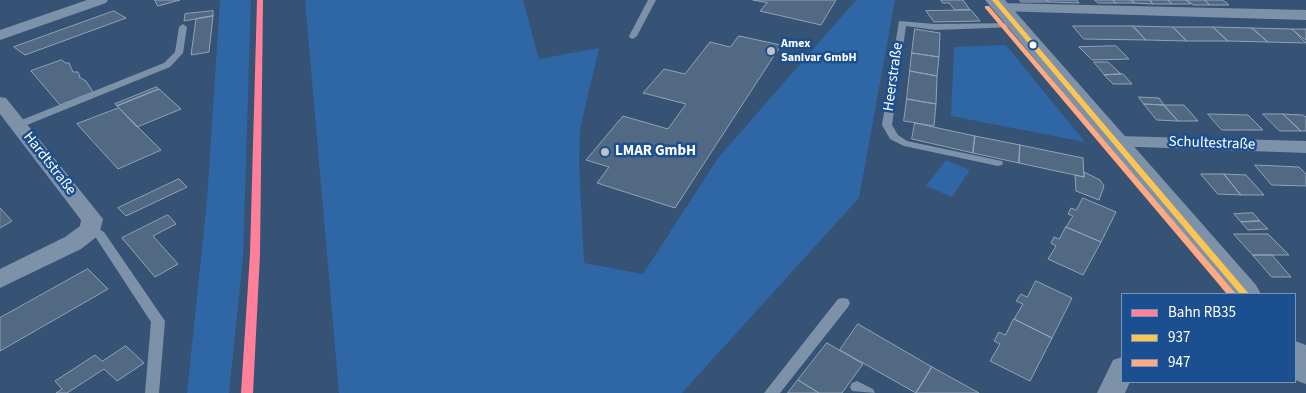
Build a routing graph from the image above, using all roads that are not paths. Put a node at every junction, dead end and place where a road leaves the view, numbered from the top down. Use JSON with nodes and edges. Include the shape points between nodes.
{"nodes":[{"id":1,"x":101,"y":0,"type":"edge"},
{"id":2,"x":652,"y":0,"type":"edge"},
{"id":3,"x":1004,"y":11,"type":"edge"},
{"id":4,"x":1306,"y":15,"type":"edge"},
{"id":5,"x":183,"y":27,"type":"dead end"},
{"id":6,"x":0,"y":35,"type":"edge"},
{"id":7,"x":633,"y":36,"type":"dead end"},
{"id":8,"x":0,"y":102,"type":"edge"},
{"id":9,"x":18,"y":125,"type":"junction"},
{"id":10,"x":1118,"y":142,"type":"junction"},
{"id":11,"x":1306,"y":147,"type":"edge"},
{"id":12,"x":998,"y":163,"type":"dead end"},
{"id":13,"x":91,"y":229,"type":"junction"},
{"id":14,"x":0,"y":279,"type":"edge"},
{"id":15,"x":1244,"y":293,"type":"edge"},
{"id":16,"x":843,"y":303,"type":"dead end"},
{"id":17,"x":1296,"y":356,"type":"edge"},
{"id":18,"x":1306,"y":369,"type":"edge"},
{"id":19,"x":1121,"y":370,"type":"edge"},
{"id":20,"x":152,"y":393,"type":"edge"},
{"id":21,"x":771,"y":393,"type":"edge"},
{"id":22,"x":1111,"y":393,"type":"edge"}],
"edges":[{"from":1,"to":6,"type":"street"},
{"from":2,"to":7,"type":"lane"},
{"from":3,"to":4,"type":"street"},
{"from":3,"to":10,"type":"street"},
{"from":3,"to":12,"type":"lane","name":"Heerstraße","via":[[935,27],[902,23],[887,125],[904,143]]},
{"from":5,"to":9,"type":"lane","via":[[179,53],[167,65]]},
{"from":8,"to":9,"type":"street","name":"Hardtstraße"},
{"from":9,"to":13,"type":"street","name":"Hardtstraße","via":[[92,219]]},
{"from":10,"to":11,"type":"street","name":"Schultestraße"},
{"from":10,"to":15,"type":"street"},
{"from":13,"to":14,"type":"street","via":[[73,243]]},
{"from":13,"to":20,"type":"lane","via":[[100,234],[158,321]]},
{"from":16,"to":21,"type":"lane"},
{"from":17,"to":18,"type":"street"},
{"from":19,"to":22,"type":"street"}]}
